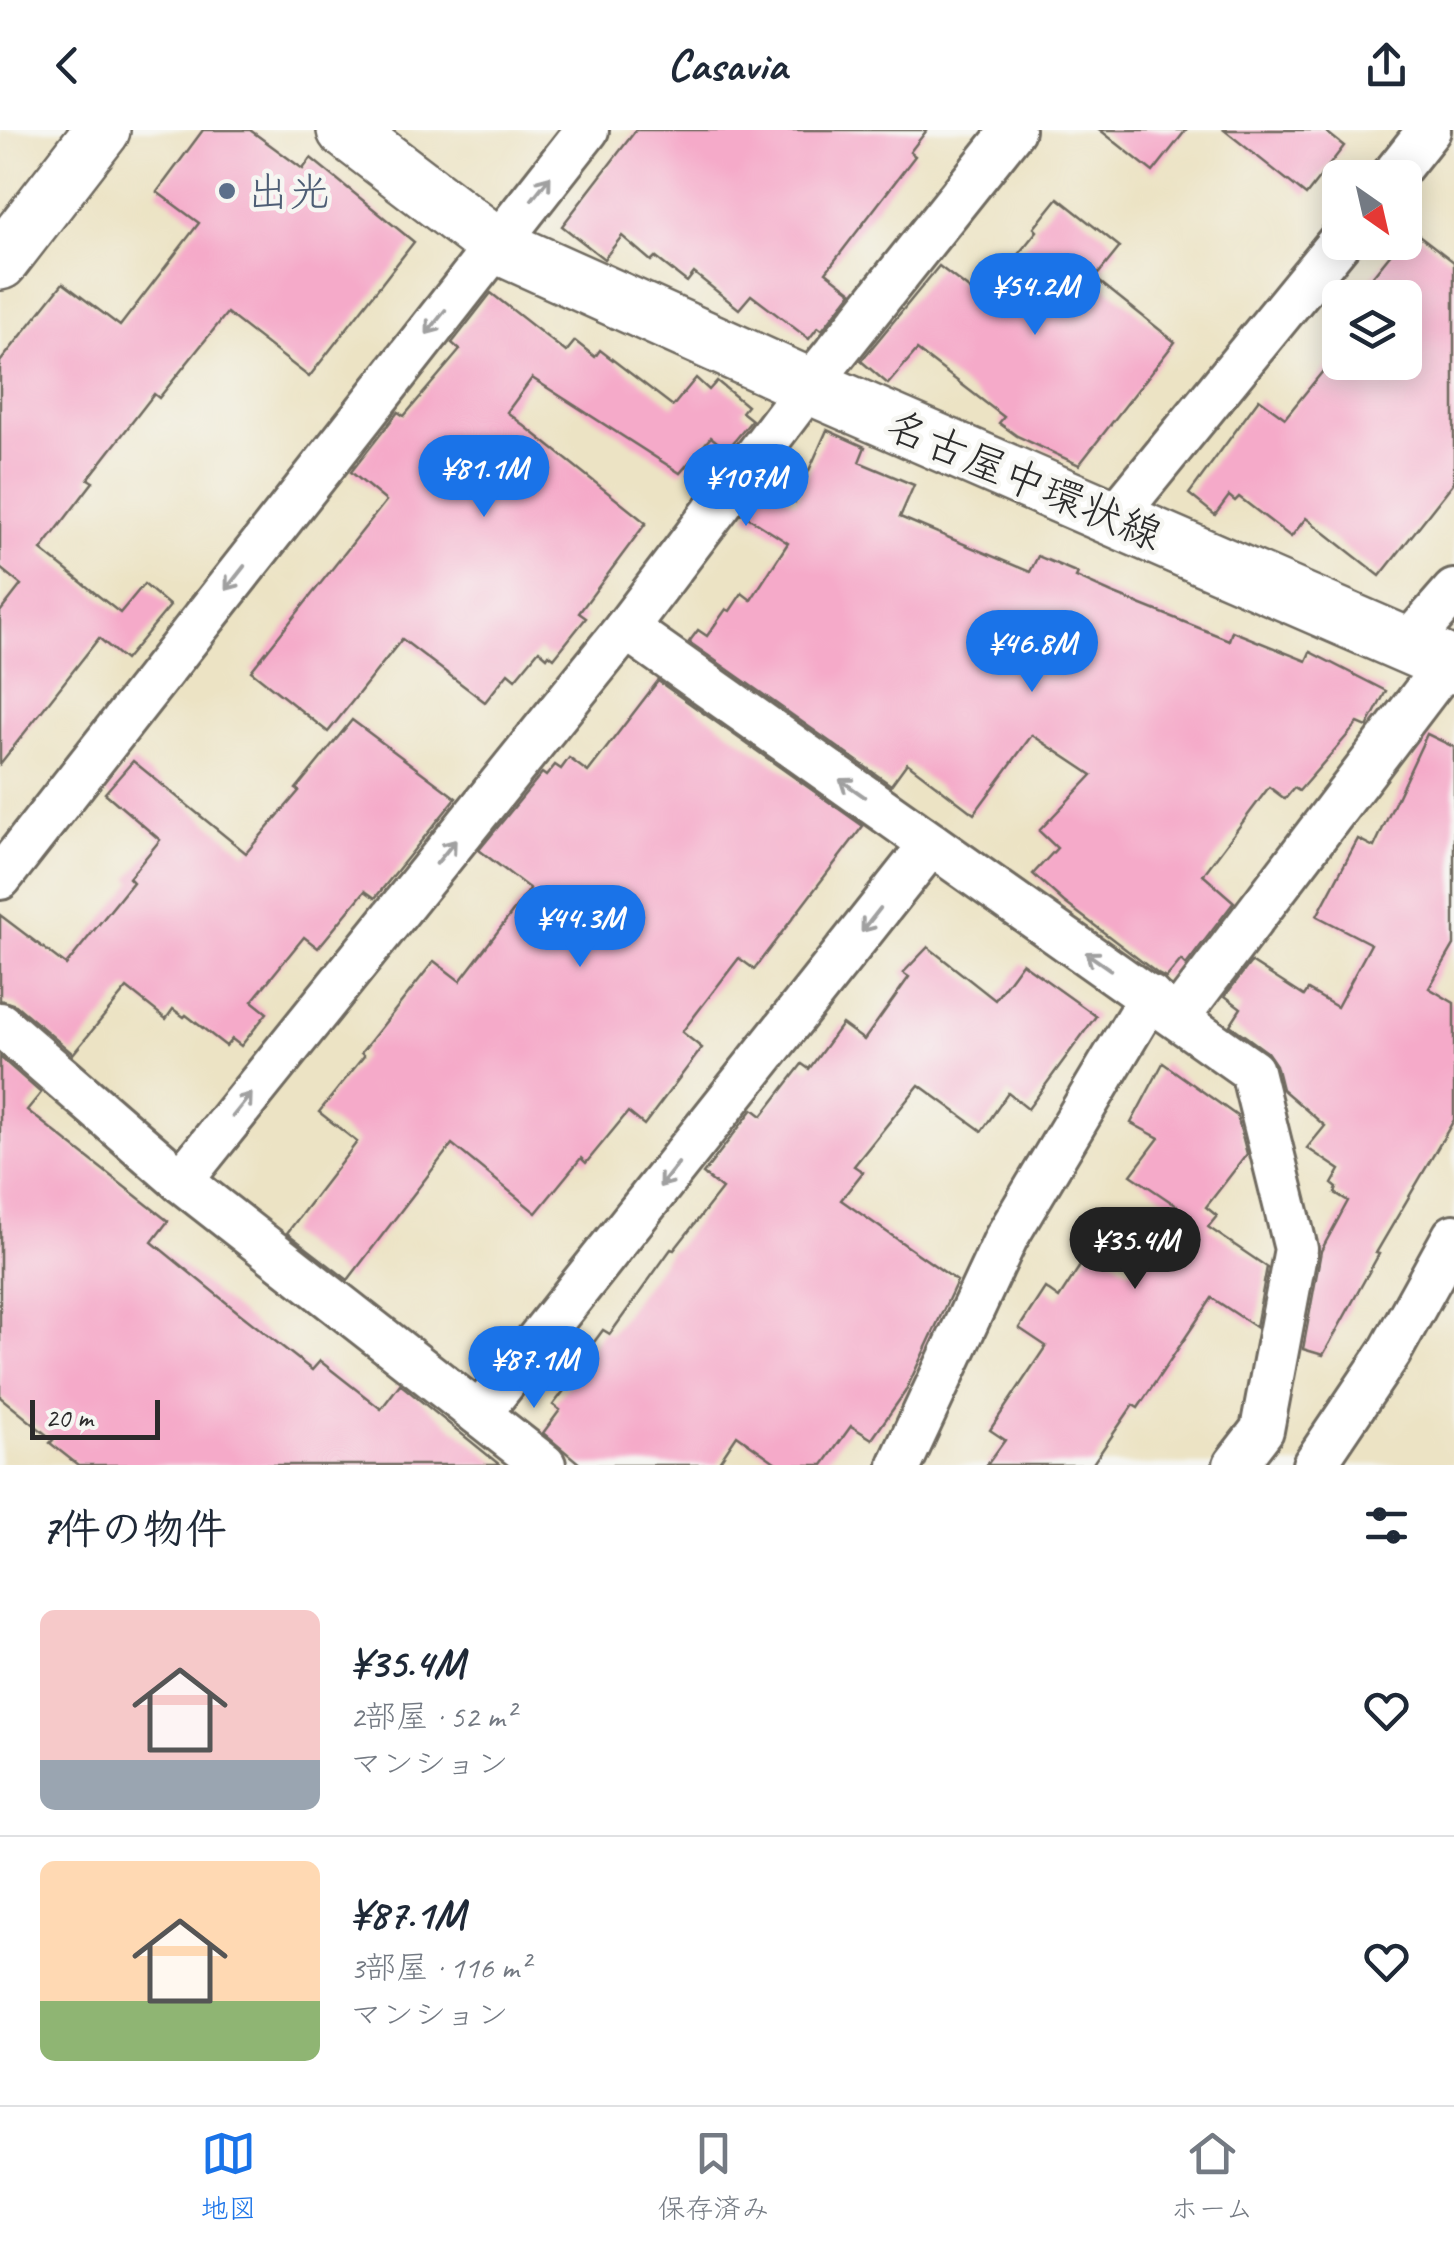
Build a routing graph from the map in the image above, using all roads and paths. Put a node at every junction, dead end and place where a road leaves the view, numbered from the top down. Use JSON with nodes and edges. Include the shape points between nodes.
{"nodes":[{"id":1,"x":102,"y":130,"type":"edge"},
{"id":2,"x":345,"y":130,"type":"edge"},
{"id":3,"x":586,"y":130,"type":"edge"},
{"id":4,"x":1013,"y":130,"type":"edge"},
{"id":5,"x":1428,"y":130,"type":"edge"},
{"id":6,"x":1405,"y":160,"type":"edge"},
{"id":7,"x":496,"y":245,"type":"junction"},
{"id":8,"x":1325,"y":260,"type":"edge"},
{"id":9,"x":0,"y":262,"type":"edge"},
{"id":10,"x":809,"y":386,"type":"junction"},
{"id":11,"x":1114,"y":518,"type":"junction"},
{"id":12,"x":1454,"y":591,"type":"edge"},
{"id":13,"x":626,"y":628,"type":"junction"},
{"id":14,"x":1436,"y":659,"type":"edge"},
{"id":15,"x":932,"y":844,"type":"junction"},
{"id":16,"x":0,"y":878,"type":"edge"},
{"id":17,"x":1164,"y":1007,"type":"junction"},
{"id":18,"x":0,"y":1024,"type":"edge"},
{"id":19,"x":181,"y":1181,"type":"junction"},
{"id":20,"x":1454,"y":1236,"type":"edge"},
{"id":21,"x":480,"y":1414,"type":"junction"},
{"id":22,"x":544,"y":1465,"type":"edge"},
{"id":23,"x":900,"y":1465,"type":"edge"},
{"id":24,"x":1235,"y":1465,"type":"edge"},
{"id":25,"x":1314,"y":1465,"type":"edge"}],
"edges":[{"from":1,"to":9,"type":"main road"},
{"from":2,"to":7,"type":"main road","name":"名古屋中環状線"},
{"from":7,"to":3,"type":"street","one_way":true},
{"from":4,"to":10,"type":"street"},
{"from":5,"to":6,"type":"street"},
{"from":7,"to":10,"type":"main road","name":"名古屋中環状線"},
{"from":7,"to":16,"type":"street","one_way":true},
{"from":8,"to":11,"type":"street"},
{"from":10,"to":11,"type":"main road","name":"名古屋中環状線"},
{"from":10,"to":13,"type":"street"},
{"from":11,"to":14,"type":"main road","name":"名古屋中環状線"},
{"from":12,"to":14,"type":"street"},
{"from":15,"to":13,"type":"street","one_way":true},
{"from":19,"to":13,"type":"street","one_way":true},
{"from":14,"to":17,"type":"street"},
{"from":17,"to":15,"type":"street","one_way":true},
{"from":15,"to":21,"type":"street","one_way":true},
{"from":17,"to":23,"type":"street","via":[[1006,1238]]},
{"from":17,"to":24,"type":"street","via":[[1252,1071],[1296,1249],[1262,1430]]},
{"from":18,"to":19,"type":"street"},
{"from":19,"to":21,"type":"street"},
{"from":20,"to":25,"type":"street","via":[[1390,1352]]},
{"from":21,"to":22,"type":"street"}]}
